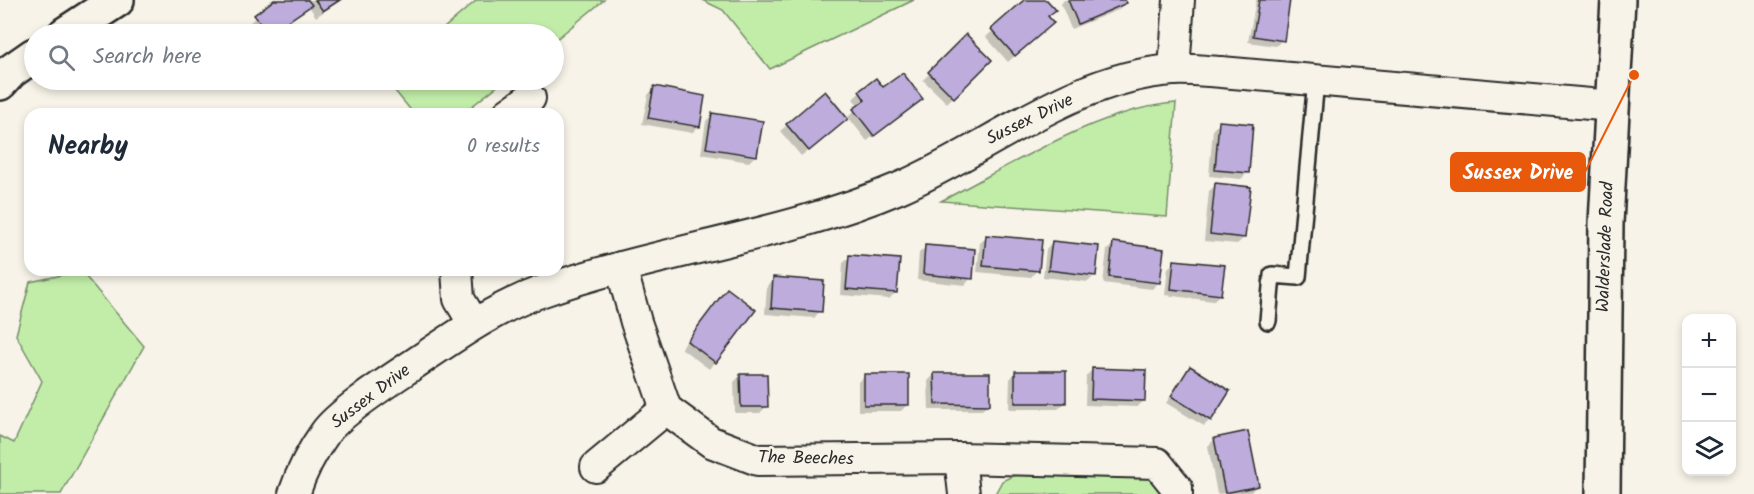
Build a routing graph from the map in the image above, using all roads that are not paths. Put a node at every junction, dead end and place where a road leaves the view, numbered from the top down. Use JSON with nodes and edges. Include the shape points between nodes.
{"nodes":[{"id":1,"x":117,"y":0,"type":"edge"},
{"id":2,"x":1179,"y":0,"type":"edge"},
{"id":3,"x":1618,"y":0,"type":"edge"},
{"id":4,"x":80,"y":24,"type":"edge"},
{"id":5,"x":1174,"y":70,"type":"junction"},
{"id":6,"x":1316,"y":80,"type":"junction"},
{"id":7,"x":1613,"y":106,"type":"junction"},
{"id":8,"x":621,"y":267,"type":"junction"},
{"id":9,"x":457,"y":276,"type":"edge"},
{"id":10,"x":1268,"y":321,"type":"dead end"},
{"id":11,"x":474,"y":324,"type":"junction"},
{"id":12,"x":666,"y":409,"type":"junction"},
{"id":13,"x":960,"y":458,"type":"junction"},
{"id":14,"x":596,"y":467,"type":"dead end"},
{"id":15,"x":294,"y":494,"type":"edge"},
{"id":16,"x":964,"y":494,"type":"edge"},
{"id":17,"x":1177,"y":494,"type":"edge"},
{"id":18,"x":1603,"y":494,"type":"edge"}],
"edges":[{"from":1,"to":4,"type":"street"},
{"from":2,"to":5,"type":"street"},
{"from":3,"to":7,"type":"street","name":"Walderslade Road"},
{"from":5,"to":6,"type":"street","name":"Sussex Drive"},
{"from":5,"to":8,"type":"street","name":"Sussex Drive","via":[[1127,78],[1085,93],[900,188],[801,224]]},
{"from":6,"to":7,"type":"street","name":"Sussex Drive"},
{"from":6,"to":10,"type":"lane","via":[[1298,277],[1272,275]]},
{"from":7,"to":18,"type":"street","name":"Walderslade Road","via":[[1604,281]]},
{"from":8,"to":11,"type":"street","name":"Sussex Drive","via":[[537,293]]},
{"from":8,"to":12,"type":"street"},
{"from":9,"to":11,"type":"street","via":[[459,299]]},
{"from":11,"to":15,"type":"street","name":"Sussex Drive","via":[[381,386],[326,431]]},
{"from":12,"to":13,"type":"street","name":"The Beeches","via":[[711,442],[758,460]]},
{"from":12,"to":14,"type":"street"},
{"from":13,"to":16,"type":"street"},
{"from":13,"to":17,"type":"street","name":"The Beeches","via":[[1157,463]]}]}
